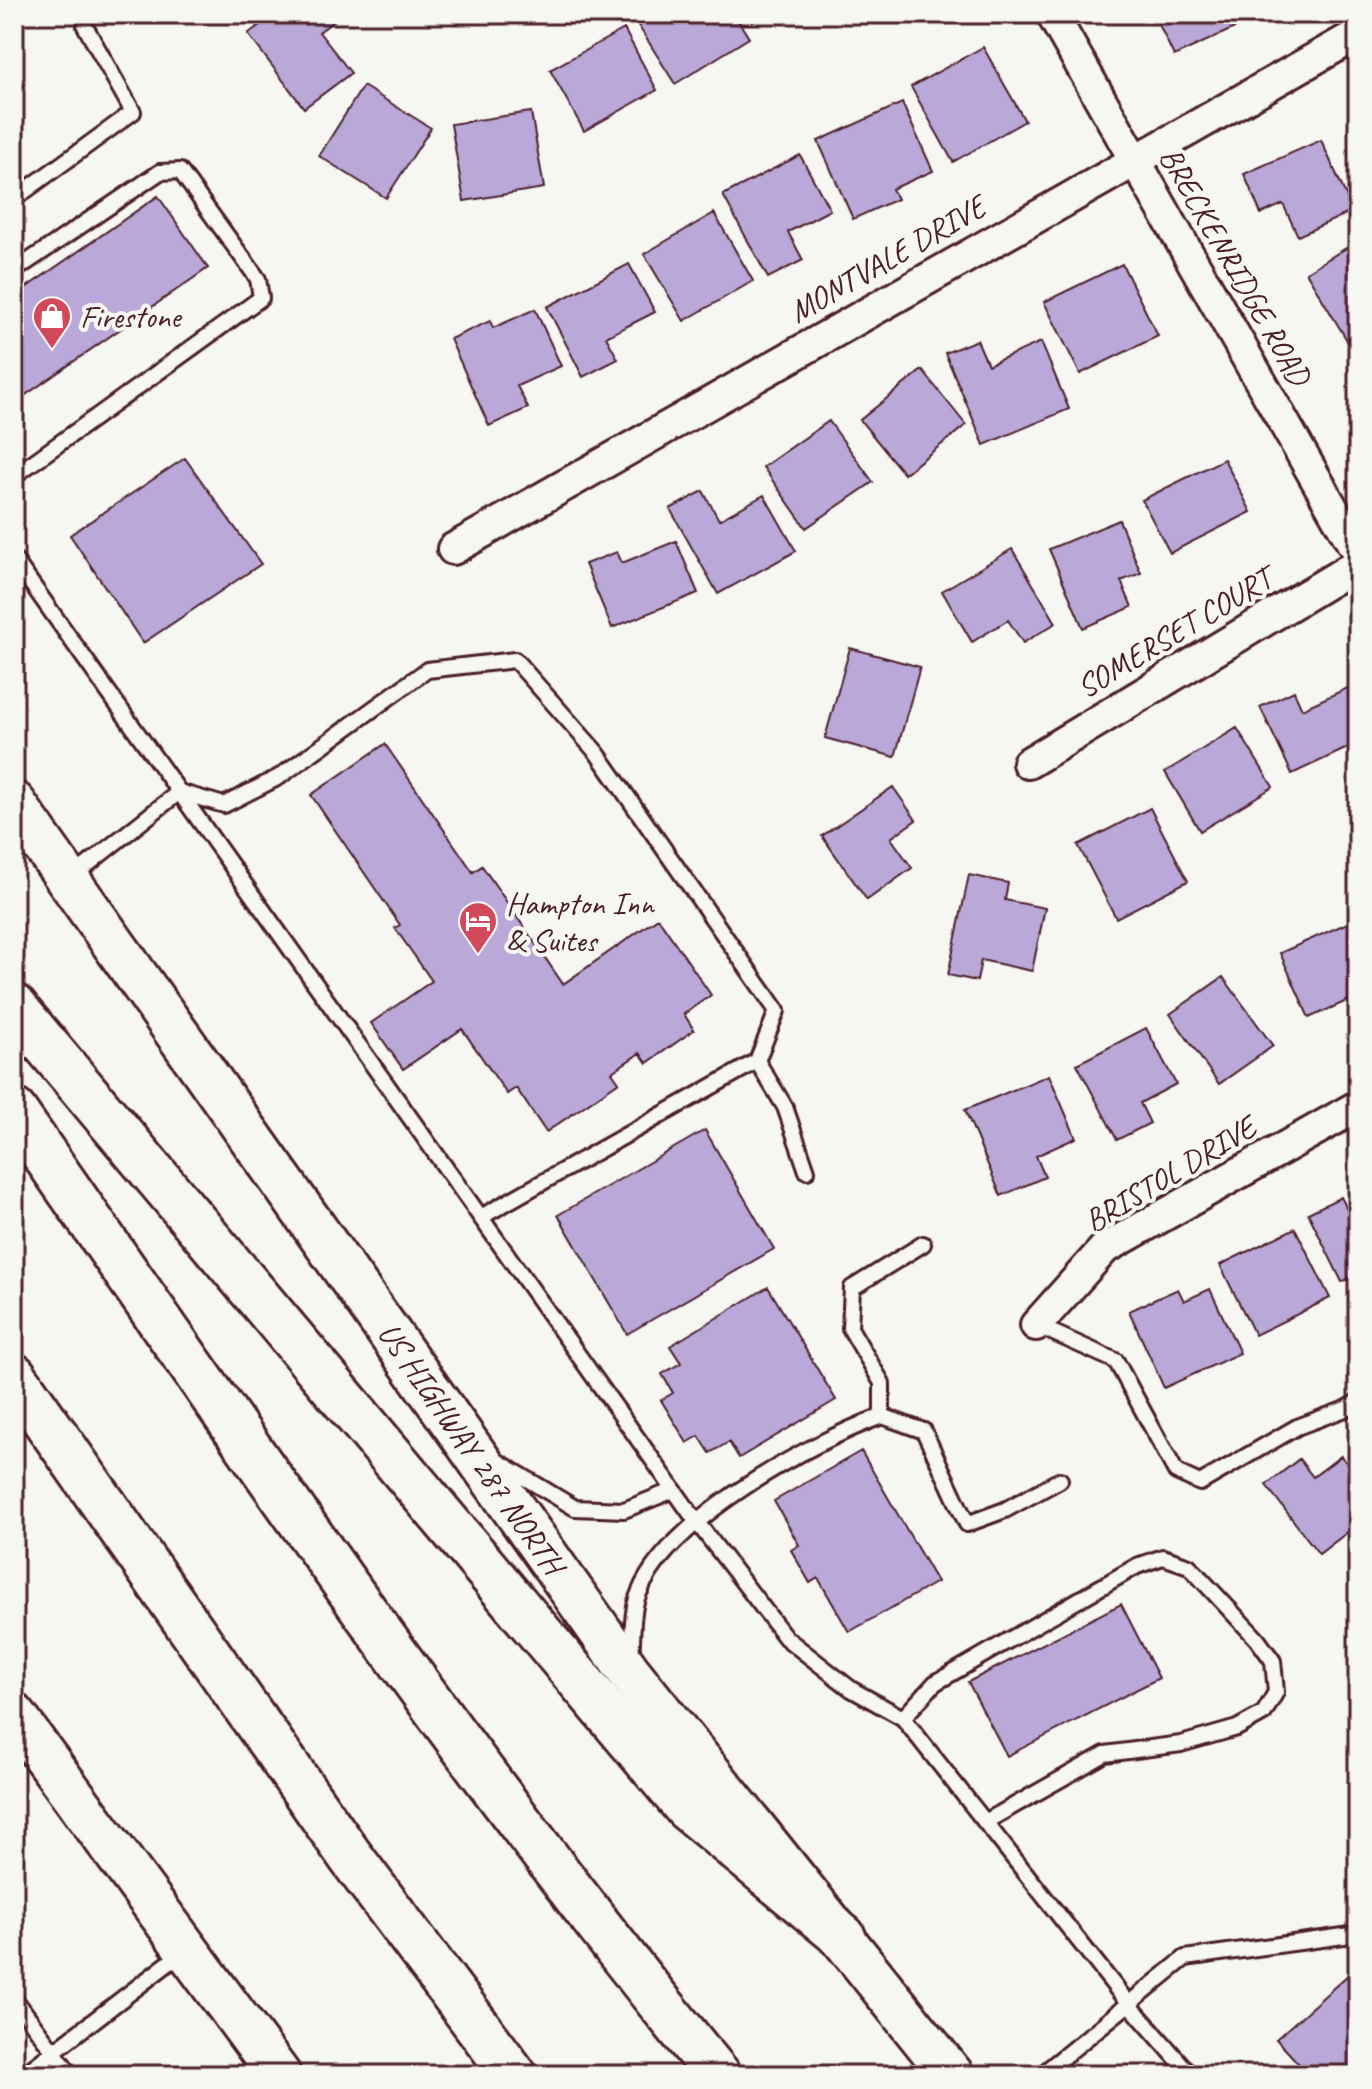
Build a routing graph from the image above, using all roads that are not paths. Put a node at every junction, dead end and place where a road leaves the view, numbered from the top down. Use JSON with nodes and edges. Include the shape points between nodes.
{"nodes":[{"id":1,"x":1052,"y":14,"type":"edge"},
{"id":2,"x":85,"y":26,"type":"dead end"},
{"id":3,"x":1358,"y":34,"type":"edge"},
{"id":4,"x":1133,"y":160,"type":"junction"},
{"id":5,"x":14,"y":199,"type":"edge"},
{"id":6,"x":14,"y":271,"type":"edge"},
{"id":7,"x":14,"y":476,"type":"edge"},
{"id":8,"x":453,"y":549,"type":"dead end"},
{"id":9,"x":1358,"y":553,"type":"edge"},
{"id":10,"x":14,"y":559,"type":"edge"},
{"id":11,"x":1358,"y":564,"type":"edge"},
{"id":12,"x":1028,"y":763,"type":"dead end"},
{"id":13,"x":179,"y":792,"type":"junction"},
{"id":14,"x":14,"y":803,"type":"edge"},
{"id":15,"x":69,"y":880,"type":"junction"},
{"id":16,"x":14,"y":1007,"type":"edge"},
{"id":17,"x":757,"y":1061,"type":"junction"},
{"id":18,"x":1358,"y":1106,"type":"edge"},
{"id":19,"x":14,"y":1111,"type":"edge"},
{"id":20,"x":807,"y":1171,"type":"dead end"},
{"id":21,"x":481,"y":1217,"type":"junction"},
{"id":22,"x":923,"y":1244,"type":"dead end"},
{"id":23,"x":1036,"y":1325,"type":"joint"},
{"id":24,"x":14,"y":1376,"type":"edge"},
{"id":25,"x":1358,"y":1401,"type":"edge"},
{"id":26,"x":882,"y":1416,"type":"junction"},
{"id":27,"x":466,"y":1441,"type":"junction"},
{"id":28,"x":1060,"y":1480,"type":"dead end"},
{"id":29,"x":674,"y":1490,"type":"junction"},
{"id":30,"x":696,"y":1521,"type":"junction"},
{"id":31,"x":629,"y":1672,"type":"junction"},
{"id":32,"x":14,"y":1715,"type":"edge"},
{"id":33,"x":903,"y":1718,"type":"junction"},
{"id":34,"x":985,"y":1822,"type":"junction"},
{"id":35,"x":1358,"y":1934,"type":"edge"},
{"id":36,"x":843,"y":1937,"type":"junction"},
{"id":37,"x":187,"y":1949,"type":"junction"},
{"id":38,"x":14,"y":1998,"type":"edge"},
{"id":39,"x":1128,"y":2003,"type":"junction"},
{"id":40,"x":54,"y":2053,"type":"junction"},
{"id":41,"x":23,"y":2075,"type":"edge"},
{"id":42,"x":71,"y":2075,"type":"edge"},
{"id":43,"x":279,"y":2075,"type":"edge"},
{"id":44,"x":514,"y":2075,"type":"edge"},
{"id":45,"x":718,"y":2075,"type":"edge"},
{"id":46,"x":952,"y":2075,"type":"edge"},
{"id":47,"x":1041,"y":2075,"type":"edge"},
{"id":48,"x":1191,"y":2075,"type":"edge"}],
"edges":[{"from":1,"to":4,"type":"street","name":"BRECKENRIDGE ROAD"},
{"from":2,"to":5,"type":"lane","via":[[133,112]]},
{"from":3,"to":4,"type":"street","name":"MONTVALE DRIVE"},
{"from":4,"to":8,"type":"street","name":"MONTVALE DRIVE"},
{"from":4,"to":9,"type":"street","name":"BRECKENRIDGE ROAD"},
{"from":6,"to":7,"type":"lane","via":[[160,172],[180,171],[258,279],[261,298]]},
{"from":10,"to":13,"type":"lane"},
{"from":11,"to":12,"type":"street","name":"SOMERSET COURT"},
{"from":13,"to":15,"type":"lane"},
{"from":13,"to":17,"type":"lane","via":[[224,805],[279,777],[427,670],[515,660],[597,753],[777,1011]]},
{"from":13,"to":21,"type":"lane"},
{"from":14,"to":15,"type":"main road","name":"US HIGHWAY 287 NORTH"},
{"from":15,"to":27,"type":"main road","name":"US HIGHWAY 287 NORTH"},
{"from":16,"to":36,"type":"highway","via":[[687,1808]]},
{"from":17,"to":20,"type":"lane","via":[[785,1107]]},
{"from":17,"to":21,"type":"lane"},
{"from":18,"to":23,"type":"street","name":"BRISTOL DRIVE","via":[[1104,1249]]},
{"from":19,"to":45,"type":"highway","via":[[386,1644],[592,1921]]},
{"from":21,"to":29,"type":"lane"},
{"from":22,"to":26,"type":"lane","via":[[852,1288],[850,1328],[882,1383]]},
{"from":23,"to":25,"type":"lane","via":[[1116,1361],[1176,1472],[1200,1483],[1297,1427]]},
{"from":24,"to":44,"type":"highway","via":[[350,1856]]},
{"from":26,"to":28,"type":"lane","via":[[924,1431],[967,1524]]},
{"from":26,"to":30,"type":"lane","via":[[833,1434]]},
{"from":27,"to":29,"type":"lane","via":[[575,1508],[624,1510]]},
{"from":27,"to":31,"type":"main road","name":"US HIGHWAY 287 NORTH"},
{"from":29,"to":30,"type":"lane"},
{"from":30,"to":31,"type":"lane","via":[[661,1553],[638,1595]]},
{"from":30,"to":33,"type":"lane","via":[[786,1638],[851,1689]]},
{"from":31,"to":36,"type":"main road","name":"US HIGHWAY 287 NORTH"},
{"from":32,"to":37,"type":"main road"},
{"from":33,"to":34,"type":"lane"},
{"from":33,"to":34,"type":"lane","via":[[935,1683],[1137,1566],[1163,1557],[1189,1566],[1273,1661],[1276,1692],[1264,1713],[1237,1728],[1181,1744],[1105,1754]]},
{"from":34,"to":39,"type":"lane"},
{"from":35,"to":39,"type":"lane","via":[[1185,1958]]},
{"from":36,"to":46,"type":"main road","name":"US HIGHWAY 287 NORTH"},
{"from":37,"to":40,"type":"lane"},
{"from":37,"to":43,"type":"main road"},
{"from":38,"to":40,"type":"lane"},
{"from":39,"to":47,"type":"lane"},
{"from":39,"to":48,"type":"lane"},
{"from":40,"to":41,"type":"lane"},
{"from":40,"to":42,"type":"lane"}]}
